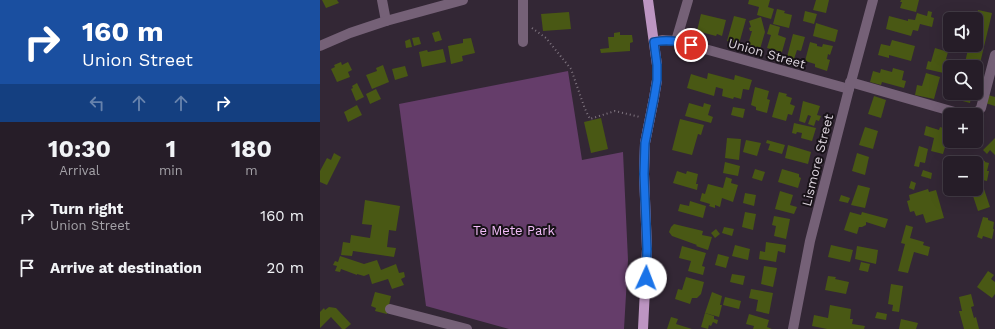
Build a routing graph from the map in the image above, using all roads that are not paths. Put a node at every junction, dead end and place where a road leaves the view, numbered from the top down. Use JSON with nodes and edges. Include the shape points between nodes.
{"nodes":[{"id":1,"x":382,"y":0,"type":"edge"},
{"id":2,"x":463,"y":0,"type":"edge"},
{"id":3,"x":523,"y":0,"type":"edge"},
{"id":4,"x":648,"y":0,"type":"edge"},
{"id":5,"x":688,"y":0,"type":"edge"},
{"id":6,"x":873,"y":0,"type":"edge"},
{"id":7,"x":386,"y":21,"type":"junction"},
{"id":8,"x":676,"y":41,"type":"junction"},
{"id":9,"x":523,"y":42,"type":"dead end"},
{"id":10,"x":654,"y":42,"type":"junction"},
{"id":11,"x":320,"y":46,"type":"edge"},
{"id":12,"x":995,"y":55,"type":"edge"},
{"id":13,"x":850,"y":86,"type":"junction"},
{"id":14,"x":981,"y":108,"type":"edge"},
{"id":15,"x":943,"y":109,"type":"edge"},
{"id":16,"x":390,"y":309,"type":"dead end"},
{"id":17,"x":467,"y":329,"type":"edge"},
{"id":18,"x":643,"y":329,"type":"edge"},
{"id":19,"x":793,"y":329,"type":"edge"}],
"edges":[{"from":1,"to":7,"type":"street"},
{"from":2,"to":7,"type":"street"},
{"from":3,"to":9,"type":"street"},
{"from":4,"to":10,"type":"main road"},
{"from":5,"to":8,"type":"street"},
{"from":6,"to":13,"type":"street","name":"Lismore Street"},
{"from":7,"to":11,"type":"street"},
{"from":8,"to":10,"type":"street","name":"Union Street"},
{"from":8,"to":13,"type":"street","name":"Union Street"},
{"from":10,"to":18,"type":"main road","via":[[657,80],[645,151],[644,174],[647,249]]},
{"from":12,"to":14,"type":"street"},
{"from":13,"to":15,"type":"street","name":"Union Street"},
{"from":13,"to":19,"type":"street","name":"Lismore Street","via":[[810,241]]},
{"from":16,"to":17,"type":"street"}]}
